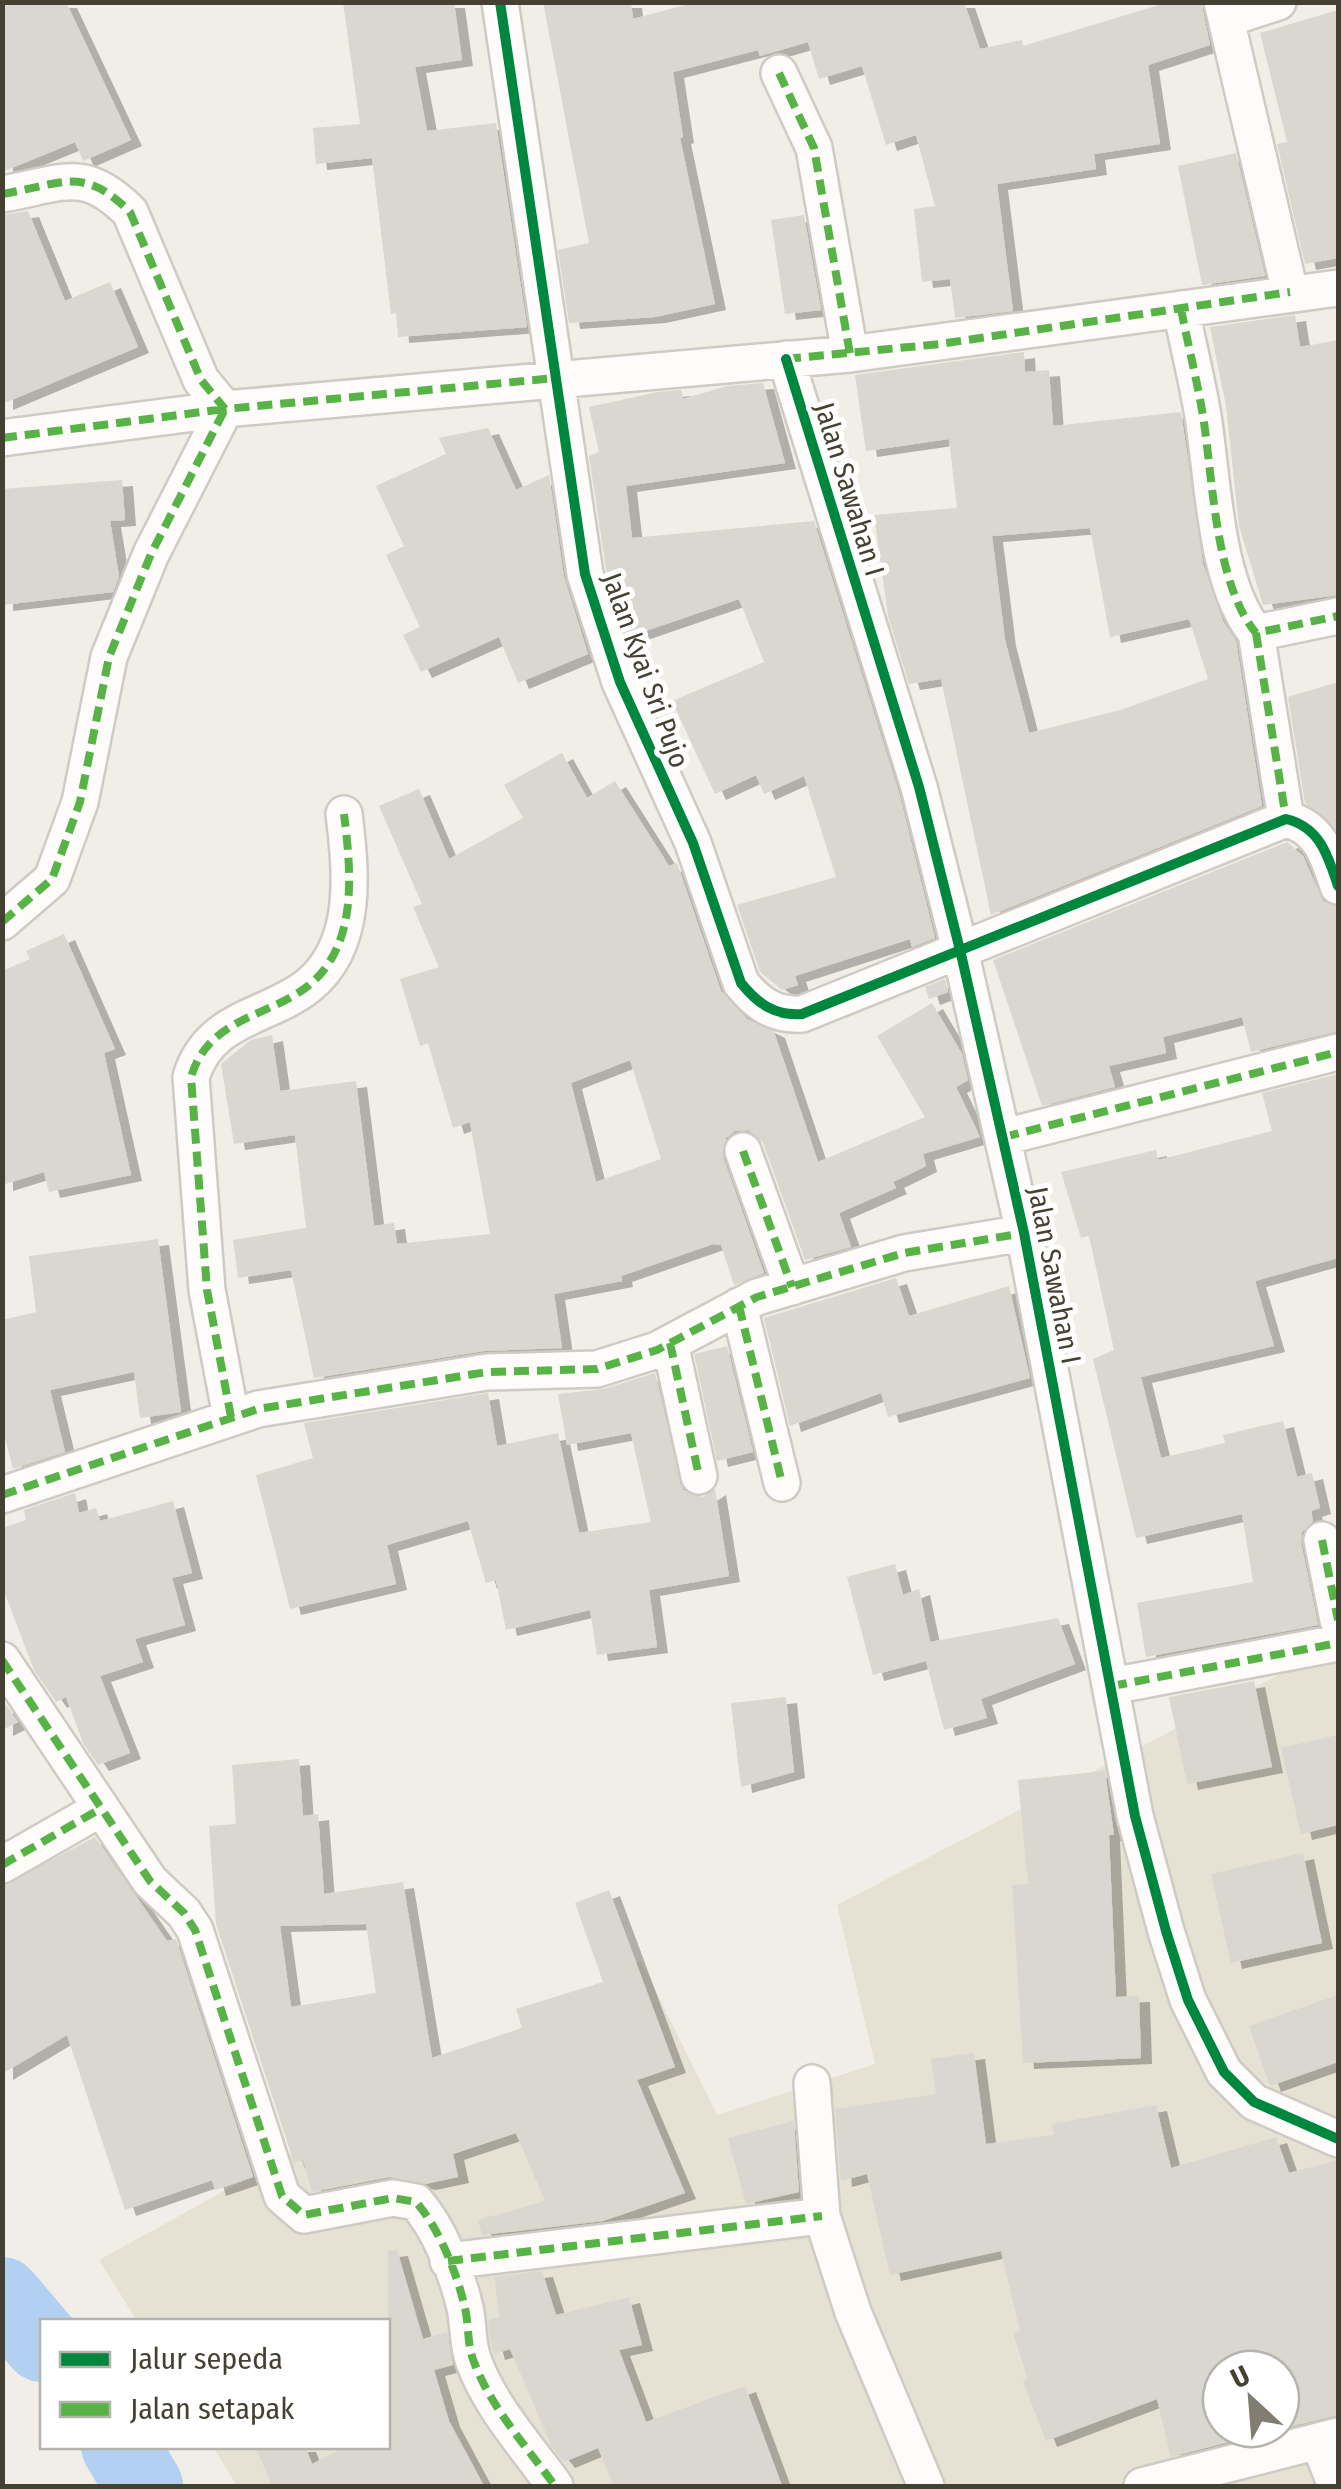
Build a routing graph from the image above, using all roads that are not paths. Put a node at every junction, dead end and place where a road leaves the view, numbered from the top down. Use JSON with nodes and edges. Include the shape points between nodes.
{"nodes":[{"id":1,"x":500,"y":2,"type":"edge"},
{"id":2,"x":1278,"y":2,"type":"edge"},
{"id":3,"x":1224,"y":11,"type":"edge"},
{"id":4,"x":780,"y":73,"type":"dead end"},
{"id":5,"x":2,"y":194,"type":"edge"},
{"id":6,"x":1338,"y":288,"type":"edge"},
{"id":7,"x":1290,"y":292,"type":"junction"},
{"id":8,"x":1181,"y":309,"type":"junction"},
{"id":9,"x":850,"y":354,"type":"junction"},
{"id":10,"x":786,"y":359,"type":"junction"},
{"id":11,"x":556,"y":378,"type":"junction"},
{"id":12,"x":225,"y":409,"type":"junction"},
{"id":13,"x":2,"y":438,"type":"edge"},
{"id":14,"x":1338,"y":616,"type":"edge"},
{"id":15,"x":1256,"y":633,"type":"junction"},
{"id":16,"x":344,"y":814,"type":"dead end"},
{"id":17,"x":1286,"y":819,"type":"junction"},
{"id":18,"x":1338,"y":886,"type":"edge"},
{"id":19,"x":2,"y":922,"type":"edge"},
{"id":20,"x":962,"y":954,"type":"junction"},
{"id":21,"x":1338,"y":1052,"type":"edge"},
{"id":22,"x":1004,"y":1137,"type":"junction"},
{"id":23,"x":744,"y":1151,"type":"dead end"},
{"id":24,"x":1024,"y":1232,"type":"junction"},
{"id":25,"x":792,"y":1287,"type":"junction"},
{"id":26,"x":739,"y":1306,"type":"junction"},
{"id":27,"x":670,"y":1343,"type":"junction"},
{"id":28,"x":232,"y":1417,"type":"junction"},
{"id":29,"x":699,"y":1476,"type":"dead end"},
{"id":30,"x":782,"y":1482,"type":"dead end"},
{"id":31,"x":2,"y":1495,"type":"edge"},
{"id":32,"x":1322,"y":1540,"type":"dead end"},
{"id":33,"x":1338,"y":1620,"type":"edge"},
{"id":34,"x":1338,"y":1643,"type":"edge"},
{"id":35,"x":2,"y":1660,"type":"edge"},
{"id":36,"x":1112,"y":1686,"type":"junction"},
{"id":37,"x":100,"y":1809,"type":"junction"},
{"id":38,"x":2,"y":1865,"type":"edge"},
{"id":39,"x":812,"y":2083,"type":"dead end"},
{"id":40,"x":1338,"y":2139,"type":"edge"},
{"id":41,"x":822,"y":2216,"type":"junction"},
{"id":42,"x":448,"y":2262,"type":"junction"},
{"id":43,"x":1329,"y":2439,"type":"edge"},
{"id":44,"x":555,"y":2486,"type":"edge"},
{"id":45,"x":926,"y":2486,"type":"edge"},
{"id":46,"x":1142,"y":2486,"type":"edge"},
{"id":47,"x":1336,"y":2486,"type":"edge"}],
"edges":[{"from":1,"to":11,"type":"street","name":"Jalan Kyai Sri Pujo"},
{"from":2,"to":3,"type":"street"},
{"from":3,"to":7,"type":"street"},
{"from":4,"to":9,"type":"street","via":[[814,148]]},
{"from":5,"to":12,"type":"street","via":[[85,180],[109,191],[130,212],[201,380]]},
{"from":6,"to":7,"type":"street"},
{"from":7,"to":8,"type":"street"},
{"from":8,"to":9,"type":"street"},
{"from":8,"to":15,"type":"street","via":[[1236,602]]},
{"from":9,"to":10,"type":"street"},
{"from":10,"to":11,"type":"street"},
{"from":10,"to":20,"type":"street","name":"Jalan Sawahan I","via":[[919,787]]},
{"from":11,"to":12,"type":"street"},
{"from":11,"to":20,"type":"street","name":"Jalan Kyai Sri Pujo","via":[[585,574],[620,682],[693,842],[742,983],[765,1007],[802,1014]]},
{"from":12,"to":13,"type":"street"},
{"from":12,"to":19,"type":"street","via":[[151,554],[110,657],[80,802],[52,879]]},
{"from":14,"to":15,"type":"street"},
{"from":15,"to":17,"type":"street"},
{"from":16,"to":28,"type":"street","via":[[350,897],[328,966],[307,986],[225,1030],[191,1077],[206,1290]]},
{"from":17,"to":18,"type":"street","via":[[1304,823],[1324,846]]},
{"from":17,"to":20,"type":"street","name":"Jalan Kyai Sri Pujo"},
{"from":20,"to":22,"type":"street","name":"Jalan Sawahan I"},
{"from":21,"to":22,"type":"street"},
{"from":22,"to":24,"type":"street","name":"Jalan Sawahan I"},
{"from":23,"to":25,"type":"street"},
{"from":24,"to":25,"type":"street","via":[[904,1254]]},
{"from":24,"to":36,"type":"street","name":"Jalan Sawahan I"},
{"from":25,"to":26,"type":"street"},
{"from":26,"to":27,"type":"street"},
{"from":26,"to":30,"type":"street"},
{"from":27,"to":28,"type":"street","via":[[597,1370],[487,1372]]},
{"from":27,"to":29,"type":"street"},
{"from":28,"to":31,"type":"street"},
{"from":32,"to":33,"type":"street"},
{"from":34,"to":36,"type":"street"},
{"from":35,"to":37,"type":"street"},
{"from":36,"to":40,"type":"street","name":"Jalan Sawahan I","via":[[1135,1816],[1188,2000],[1224,2072],[1254,2102]]},
{"from":37,"to":38,"type":"street"},
{"from":37,"to":42,"type":"street","via":[[150,1882],[195,1930],[282,2196],[304,2215],[393,2198],[416,2202]]},
{"from":39,"to":41,"type":"street"},
{"from":41,"to":42,"type":"street"},
{"from":41,"to":45,"type":"street","via":[[853,2312]]},
{"from":42,"to":44,"type":"street","via":[[485,2387]]},
{"from":43,"to":46,"type":"street"},
{"from":43,"to":47,"type":"street"}]}
